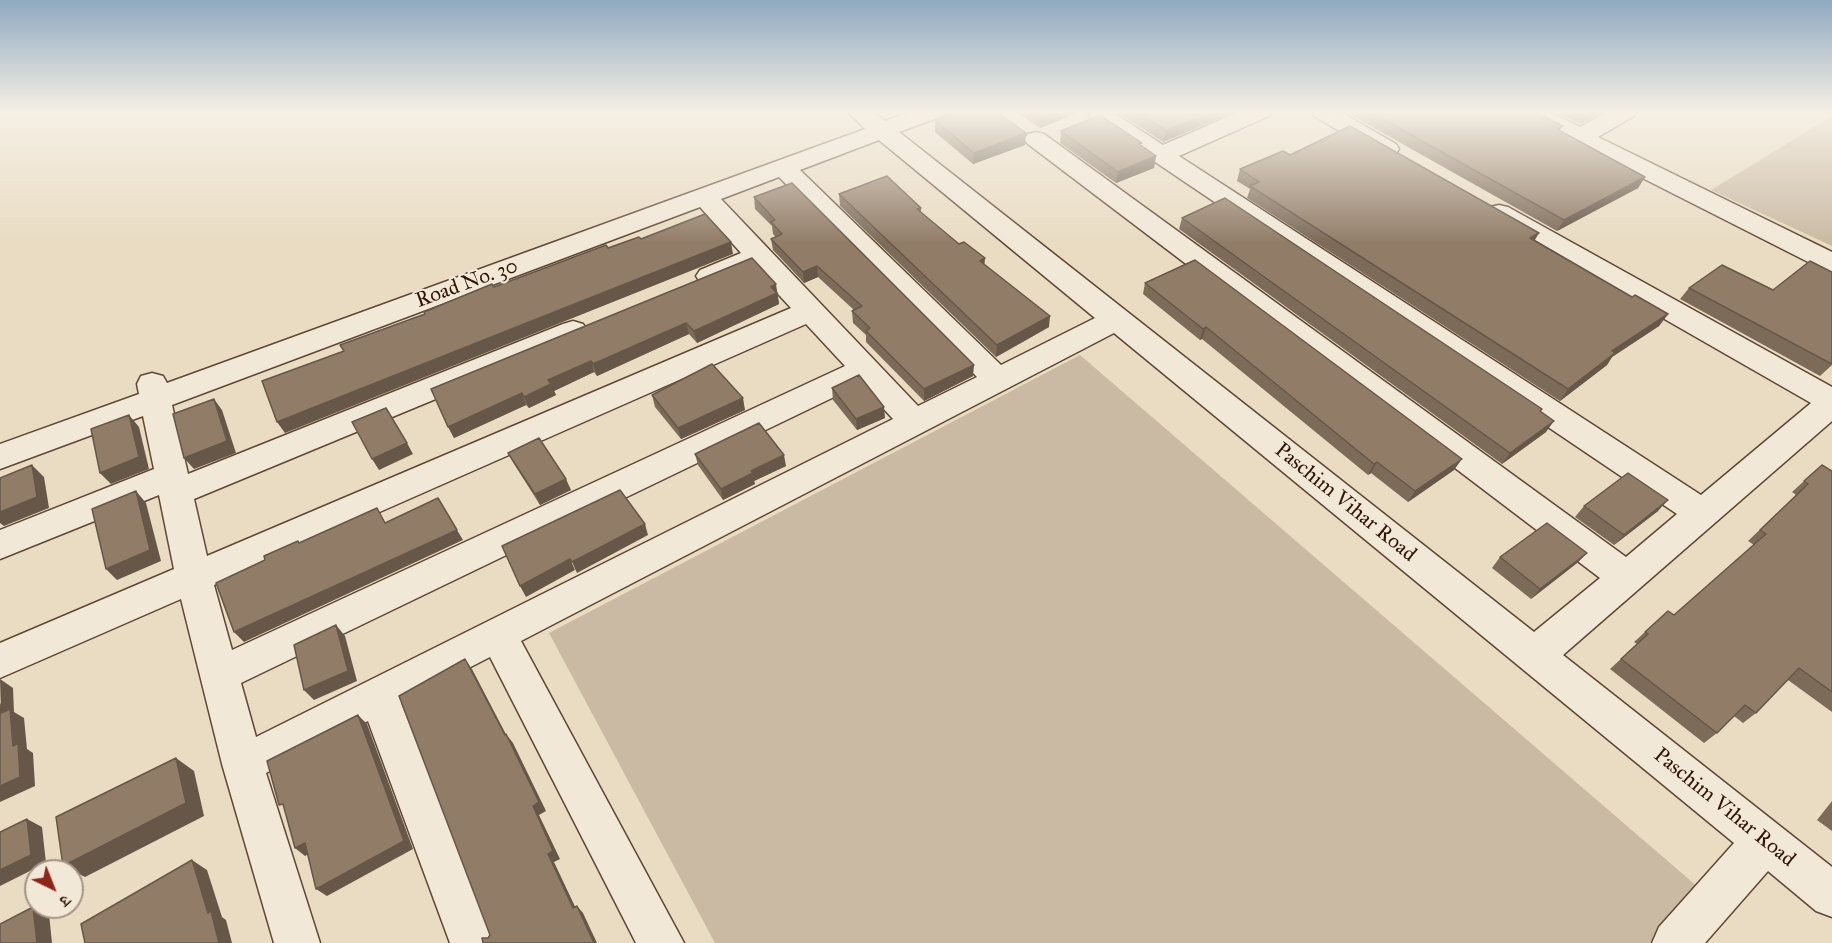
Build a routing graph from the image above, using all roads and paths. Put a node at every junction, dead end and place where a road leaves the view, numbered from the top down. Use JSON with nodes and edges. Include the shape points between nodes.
{"nodes":[{"id":1,"x":783,"y":155,"type":"edge"},
{"id":2,"x":807,"y":155,"type":"edge"},
{"id":3,"x":922,"y":155,"type":"edge"},
{"id":4,"x":1106,"y":155,"type":"edge"},
{"id":5,"x":1163,"y":155,"type":"edge"},
{"id":6,"x":1398,"y":155,"type":"edge"},
{"id":7,"x":1616,"y":155,"type":"edge"},
{"id":8,"x":1405,"y":159,"type":"edge"},
{"id":9,"x":783,"y":167,"type":"junction"},
{"id":10,"x":704,"y":197,"type":"junction"},
{"id":11,"x":1477,"y":201,"type":"edge"},
{"id":12,"x":758,"y":256,"type":"junction"},
{"id":13,"x":1832,"y":263,"type":"edge"},
{"id":14,"x":681,"y":288,"type":"edge"},
{"id":15,"x":809,"y":311,"type":"junction"},
{"id":16,"x":604,"y":319,"type":"edge"},
{"id":17,"x":1117,"y":319,"type":"junction"},
{"id":18,"x":864,"y":370,"type":"junction"},
{"id":19,"x":998,"y":379,"type":"junction"},
{"id":20,"x":154,"y":392,"type":"junction"},
{"id":21,"x":1832,"y":402,"type":"edge"},
{"id":22,"x":914,"y":422,"type":"junction"},
{"id":23,"x":0,"y":439,"type":"edge"},
{"id":24,"x":0,"y":457,"type":"edge"},
{"id":25,"x":173,"y":484,"type":"junction"},
{"id":26,"x":1702,"y":513,"type":"junction"},
{"id":27,"x":0,"y":545,"type":"edge"},
{"id":28,"x":1626,"y":577,"type":"junction"},
{"id":29,"x":194,"y":578,"type":"junction"},
{"id":30,"x":498,"y":634,"type":"junction"},
{"id":31,"x":1535,"y":655,"type":"junction"},
{"id":32,"x":0,"y":661,"type":"edge"},
{"id":33,"x":219,"y":674,"type":"junction"},
{"id":34,"x":378,"y":696,"type":"junction"},
{"id":35,"x":243,"y":764,"type":"junction"},
{"id":36,"x":1765,"y":841,"type":"junction"},
{"id":37,"x":1832,"y":895,"type":"edge"},
{"id":38,"x":297,"y":943,"type":"edge"},
{"id":39,"x":473,"y":943,"type":"edge"},
{"id":40,"x":661,"y":943,"type":"edge"},
{"id":41,"x":1675,"y":943,"type":"edge"}],
"edges":[{"from":1,"to":20,"type":"street","name":"Road No. 30"},
{"from":2,"to":9,"type":"street","name":"Road No. 30"},
{"from":3,"to":17,"type":"street","name":"Paschim Vihar Road"},
{"from":4,"to":28,"type":"street"},
{"from":5,"to":26,"type":"street"},
{"from":6,"to":8,"type":"street"},
{"from":7,"to":13,"type":"street"},
{"from":9,"to":10,"type":"street","name":"Road No. 30"},
{"from":9,"to":19,"type":"street"},
{"from":10,"to":12,"type":"street"},
{"from":10,"to":20,"type":"street","name":"Road No. 30"},
{"from":11,"to":21,"type":"street"},
{"from":12,"to":14,"type":"street"},
{"from":12,"to":15,"type":"street"},
{"from":15,"to":18,"type":"street"},
{"from":15,"to":29,"type":"street"},
{"from":16,"to":25,"type":"street"},
{"from":17,"to":19,"type":"street"},
{"from":17,"to":31,"type":"street","name":"Paschim Vihar Road"},
{"from":18,"to":22,"type":"street"},
{"from":18,"to":33,"type":"street"},
{"from":19,"to":22,"type":"street"},
{"from":20,"to":23,"type":"street","name":"Road No. 30"},
{"from":20,"to":24,"type":"street","name":"Road No. 30"},
{"from":20,"to":25,"type":"street"},
{"from":21,"to":26,"type":"street"},
{"from":22,"to":30,"type":"street"},
{"from":25,"to":27,"type":"street"},
{"from":25,"to":29,"type":"street"},
{"from":26,"to":28,"type":"street"},
{"from":28,"to":31,"type":"street"},
{"from":29,"to":32,"type":"street"},
{"from":29,"to":33,"type":"street"},
{"from":30,"to":34,"type":"street"},
{"from":30,"to":40,"type":"street"},
{"from":31,"to":36,"type":"street","name":"Paschim Vihar Road"},
{"from":33,"to":35,"type":"street"},
{"from":34,"to":35,"type":"street"},
{"from":34,"to":39,"type":"street"},
{"from":35,"to":38,"type":"street"},
{"from":36,"to":37,"type":"street","name":"Paschim Vihar Road"},
{"from":36,"to":41,"type":"street"}]}
